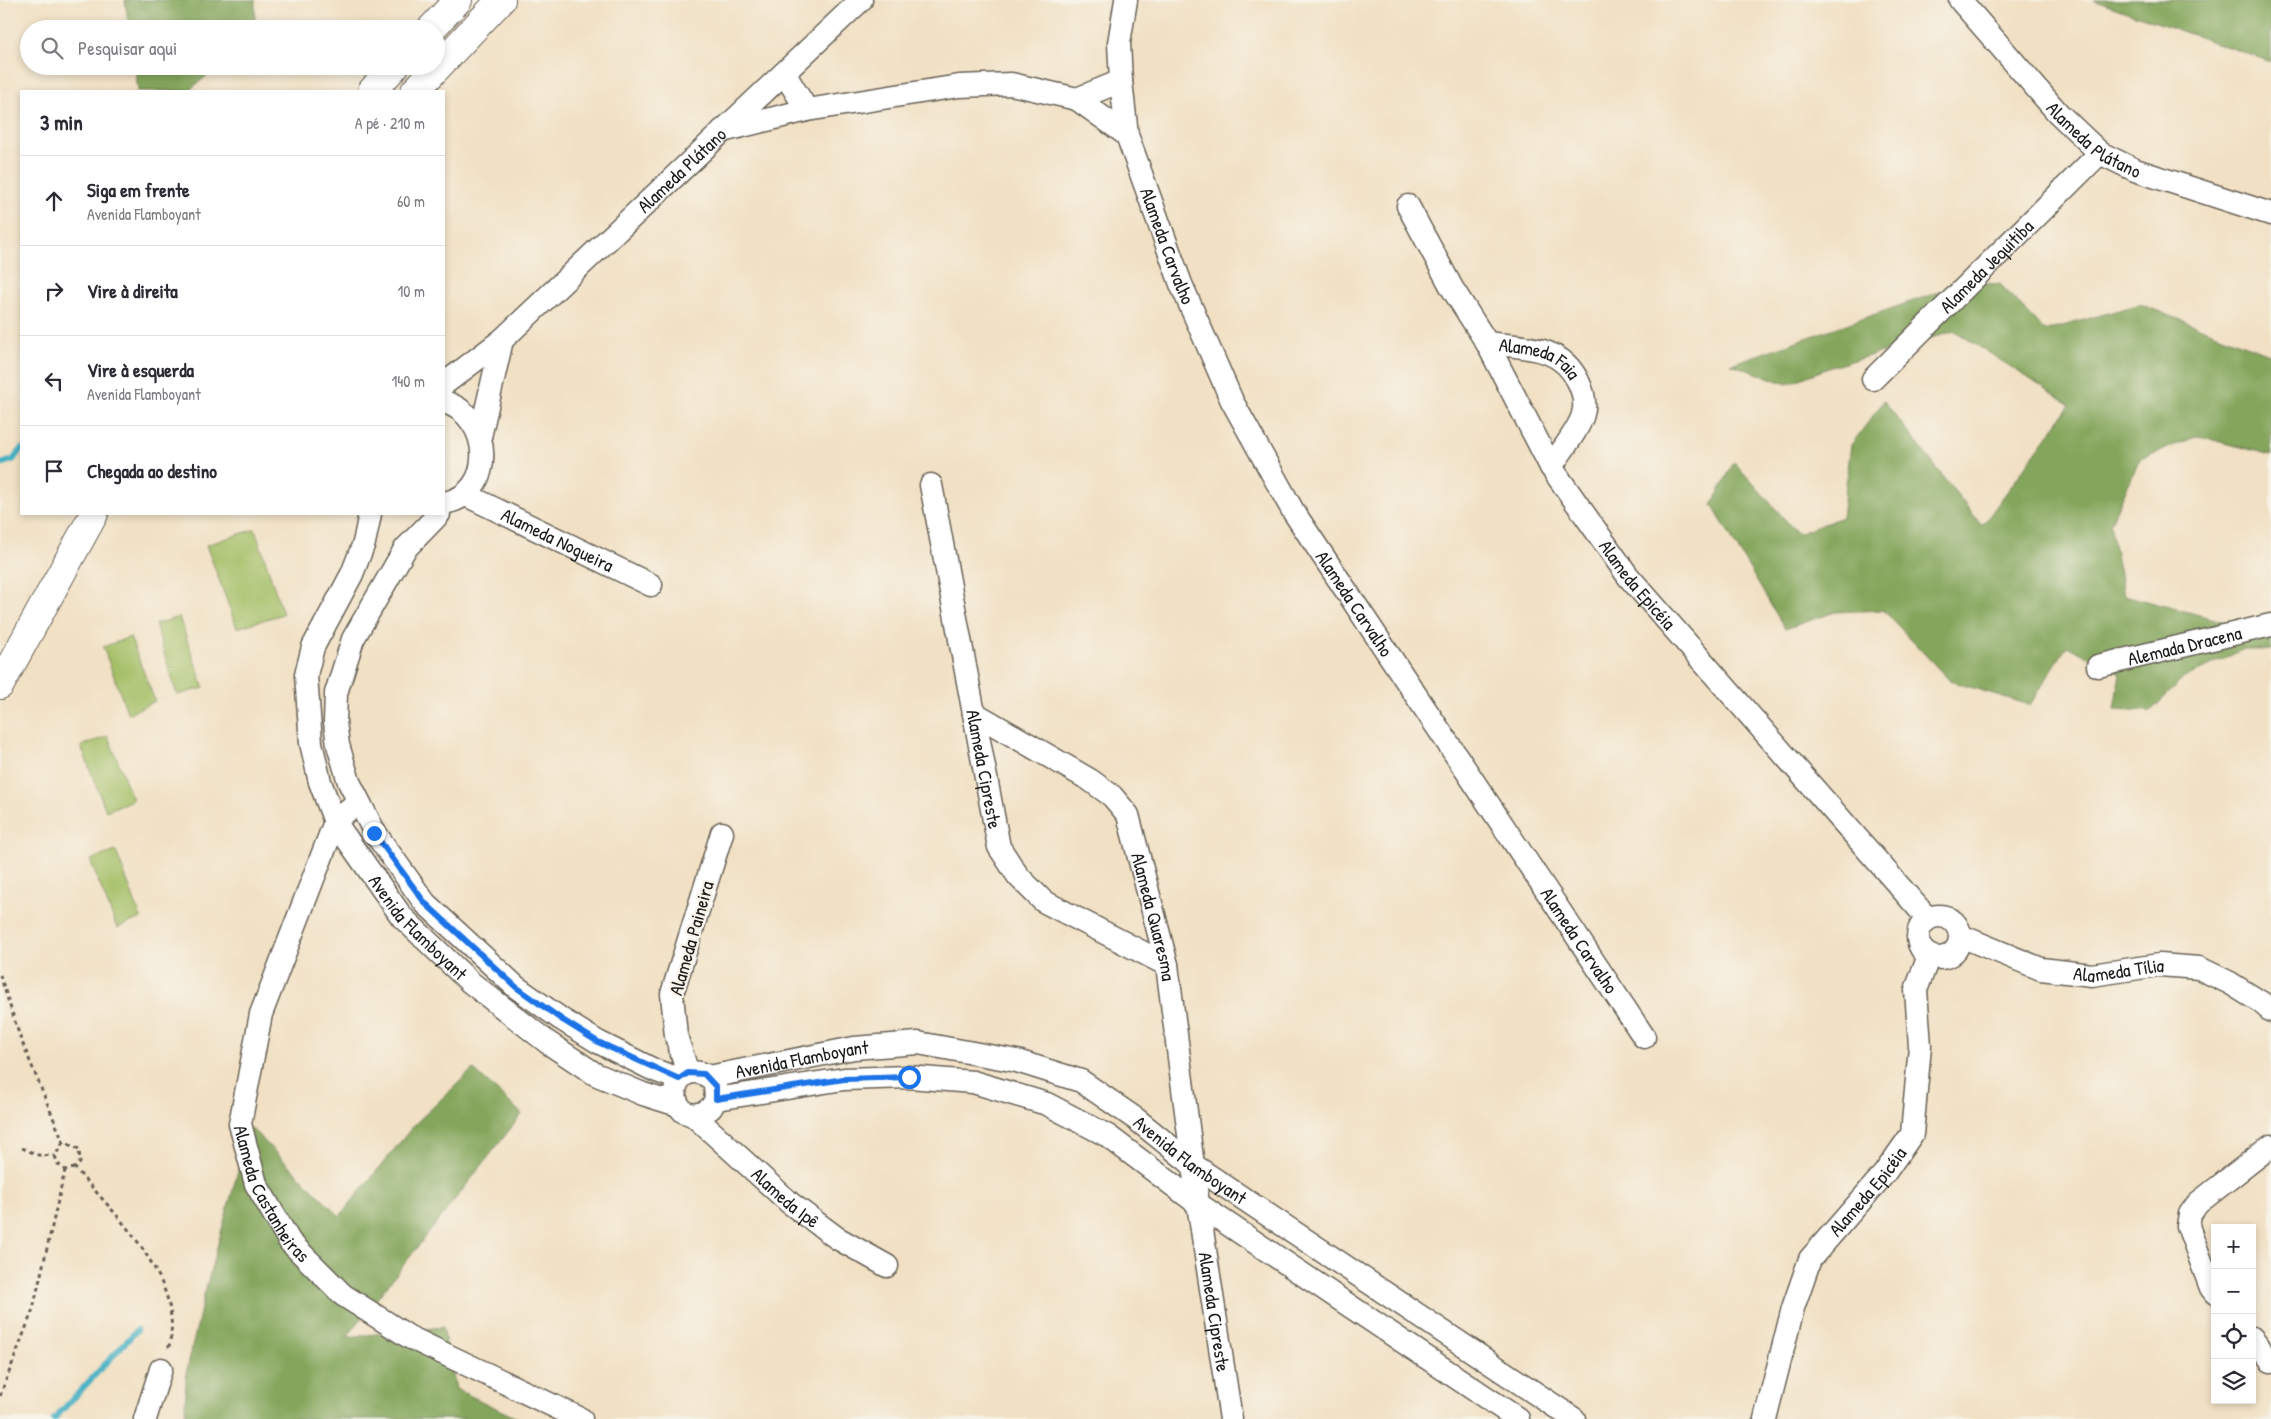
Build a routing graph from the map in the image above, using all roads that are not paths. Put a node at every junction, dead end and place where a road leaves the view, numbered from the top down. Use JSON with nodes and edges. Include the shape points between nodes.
{"nodes":[{"id":1,"x":458,"y":0,"type":"edge"},
{"id":2,"x":501,"y":0,"type":"edge"},
{"id":3,"x":861,"y":0,"type":"edge"},
{"id":4,"x":1126,"y":0,"type":"edge"},
{"id":5,"x":1960,"y":0,"type":"edge"},
{"id":6,"x":439,"y":20,"type":"edge"},
{"id":7,"x":445,"y":59,"type":"edge"},
{"id":8,"x":784,"y":72,"type":"junction"},
{"id":9,"x":387,"y":75,"type":"edge"},
{"id":10,"x":430,"y":75,"type":"edge"},
{"id":11,"x":1120,"y":81,"type":"junction"},
{"id":12,"x":373,"y":90,"type":"edge"},
{"id":13,"x":416,"y":90,"type":"edge"},
{"id":14,"x":1077,"y":99,"type":"junction"},
{"id":15,"x":807,"y":110,"type":"junction"},
{"id":16,"x":722,"y":131,"type":"junction"},
{"id":17,"x":1128,"y":135,"type":"junction"},
{"id":18,"x":2100,"y":153,"type":"junction"},
{"id":19,"x":1408,"y":206,"type":"dead end"},
{"id":20,"x":2271,"y":214,"type":"edge"},
{"id":21,"x":502,"y":340,"type":"junction"},
{"id":22,"x":1487,"y":343,"type":"junction"},
{"id":23,"x":1873,"y":379,"type":"dead end"},
{"id":24,"x":445,"y":383,"type":"edge"},
{"id":25,"x":445,"y":402,"type":"edge"},
{"id":26,"x":480,"y":437,"type":"junction"},
{"id":27,"x":1551,"y":467,"type":"junction"},
{"id":28,"x":931,"y":484,"type":"dead end"},
{"id":29,"x":449,"y":505,"type":"edge"},
{"id":30,"x":93,"y":515,"type":"edge"},
{"id":31,"x":370,"y":515,"type":"edge"},
{"id":32,"x":439,"y":515,"type":"edge"},
{"id":33,"x":652,"y":585,"type":"dead end"},
{"id":34,"x":2271,"y":625,"type":"edge"},
{"id":35,"x":2098,"y":666,"type":"dead end"},
{"id":36,"x":0,"y":685,"type":"edge"},
{"id":37,"x":974,"y":714,"type":"junction"},
{"id":38,"x":358,"y":801,"type":"junction"},
{"id":39,"x":335,"y":822,"type":"junction"},
{"id":40,"x":722,"y":833,"type":"dead end"},
{"id":41,"x":1928,"y":919,"type":"junction"},
{"id":42,"x":1961,"y":936,"type":"junction"},
{"id":43,"x":1929,"y":956,"type":"junction"},
{"id":44,"x":1167,"y":965,"type":"junction"},
{"id":45,"x":2271,"y":1011,"type":"edge"},
{"id":46,"x":1644,"y":1037,"type":"dead end"},
{"id":47,"x":692,"y":1076,"type":"junction"},
{"id":48,"x":716,"y":1099,"type":"junction"},
{"id":49,"x":685,"y":1110,"type":"junction"},
{"id":50,"x":2271,"y":1146,"type":"edge"},
{"id":51,"x":1193,"y":1165,"type":"junction"},
{"id":52,"x":1198,"y":1204,"type":"junction"},
{"id":53,"x":1274,"y":1219,"type":"junction"},
{"id":54,"x":1258,"y":1245,"type":"junction"},
{"id":55,"x":887,"y":1266,"type":"dead end"},
{"id":56,"x":2211,"y":1288,"type":"edge"},
{"id":57,"x":2256,"y":1343,"type":"edge"},
{"id":58,"x":2271,"y":1361,"type":"edge"},
{"id":59,"x":161,"y":1369,"type":"road end"},
{"id":60,"x":145,"y":1419,"type":"edge"},
{"id":61,"x":581,"y":1419,"type":"edge"},
{"id":62,"x":1231,"y":1419,"type":"edge"},
{"id":63,"x":1518,"y":1419,"type":"edge"},
{"id":64,"x":1574,"y":1419,"type":"edge"},
{"id":65,"x":1765,"y":1419,"type":"edge"}],
"edges":[{"from":1,"to":6,"type":"main road"},
{"from":2,"to":7,"type":"main road"},
{"from":3,"to":8,"type":"street","name":"Alameda Plátano"},
{"from":4,"to":11,"type":"street","name":"Alameda Carvalho","via":[[1119,43]]},
{"from":5,"to":18,"type":"street","name":"Alameda Plátano","via":[[2058,113]]},
{"from":8,"to":15,"type":"street"},
{"from":8,"to":16,"type":"street","name":"Alameda Plátano"},
{"from":9,"to":12,"type":"main road"},
{"from":10,"to":13,"type":"main road"},
{"from":11,"to":14,"type":"street"},
{"from":11,"to":17,"type":"street","name":"Alameda Carvalho"},
{"from":14,"to":15,"type":"street","via":[[1011,84]]},
{"from":14,"to":17,"type":"street"},
{"from":15,"to":16,"type":"street"},
{"from":16,"to":21,"type":"street","name":"Alameda Plátano"},
{"from":17,"to":46,"type":"street","name":"Alameda Carvalho","via":[[1181,284],[1232,401],[1293,511]]},
{"from":18,"to":20,"type":"street","name":"Alameda Plátano","via":[[2135,170]]},
{"from":18,"to":23,"type":"street","name":"Alameda Jequitiba"},
{"from":19,"to":22,"type":"street","name":"Alameda Epicéia","via":[[1452,288]]},
{"from":21,"to":24,"type":"street","name":"Alameda Plátano"},
{"from":21,"to":26,"type":"street"},
{"from":22,"to":27,"type":"street","name":"Alameda Epicéia"},
{"from":22,"to":27,"type":"street","name":"Alameda Faia","via":[[1547,351],[1567,363],[1576,377],[1582,390],[1583,416]]},
{"from":25,"to":26,"type":"street","via":[[470,419]]},
{"from":26,"to":29,"type":"street","name":"Avenida Flamboyant","via":[[483,459],[480,473]]},
{"from":27,"to":41,"type":"street","name":"Alameda Epicéia","via":[[1628,576]]},
{"from":28,"to":37,"type":"street","name":"Alameda Cipreste"},
{"from":29,"to":33,"type":"street","name":"Alameda Nogueira"},
{"from":30,"to":36,"type":"main road"},
{"from":31,"to":39,"type":"street","name":"Avenida Flamboyant","via":[[355,566],[313,647],[306,675],[310,743]]},
{"from":32,"to":38,"type":"street","name":"Avenida Flamboyant","via":[[405,549],[380,590],[353,639],[336,693],[338,745]]},
{"from":34,"to":35,"type":"street","name":"Alemada Dracena"},
{"from":37,"to":44,"type":"street","name":"Alameda Quaresma","via":[[1090,780],[1112,796],[1128,816]]},
{"from":37,"to":44,"type":"street","name":"Alameda Cipreste","via":[[999,847],[1018,876],[1043,901]]},
{"from":38,"to":39,"type":"street"},
{"from":38,"to":47,"type":"street","name":"Avenida Flamboyant","via":[[374,833],[425,903],[516,987],[598,1042]]},
{"from":39,"to":49,"type":"street","name":"Avenida Flamboyant","via":[[402,917],[470,982],[547,1042],[595,1074]]},
{"from":39,"to":61,"type":"street","name":"Alameda Castanheiras","via":[[259,1023],[240,1124],[256,1184],[290,1242],[343,1295],[409,1337]]},
{"from":40,"to":47,"type":"street","name":"Alameda Paineira","via":[[672,994],[676,1036]]},
{"from":41,"to":42,"type":"street","via":[[1939,915],[1949,918],[1958,925]]},
{"from":41,"to":43,"type":"street","via":[[1920,926],[1918,937],[1921,948]]},
{"from":42,"to":43,"type":"street","via":[[1951,955]]},
{"from":42,"to":45,"type":"street","name":"Alameda Tília","via":[[2041,969],[2092,975],[2159,965],[2199,968],[2230,983]]},
{"from":43,"to":65,"type":"street","name":"Alameda Epicéia","via":[[1916,990],[1920,1046],[1912,1134],[1884,1174],[1810,1259],[1793,1308]]},
{"from":44,"to":51,"type":"street","name":"Alameda Quaresma"},
{"from":47,"to":48,"type":"street","via":[[716,1087]]},
{"from":47,"to":49,"type":"street","via":[[674,1087],[674,1097]]},
{"from":47,"to":51,"type":"street","name":"Avenida Flamboyant","via":[[854,1048],[918,1043],[1017,1061],[1081,1081],[1136,1119]]},
{"from":48,"to":49,"type":"street","name":"Avenida Flamboyant","via":[[703,1113]]},
{"from":48,"to":52,"type":"street","name":"Avenida Flamboyant","via":[[844,1079],[909,1077],[973,1082],[1047,1104],[1108,1136]]},
{"from":49,"to":55,"type":"street","name":"Alameda Ipê","via":[[790,1203],[837,1238]]},
{"from":50,"to":56,"type":"street","via":[[2198,1203],[2190,1214],[2188,1226]]},
{"from":51,"to":52,"type":"street","name":"Alameda Quaresma"},
{"from":51,"to":53,"type":"street","name":"Avenida Flamboyant"},
{"from":52,"to":54,"type":"street","name":"Avenida Flamboyant"},
{"from":52,"to":62,"type":"street","name":"Alameda Cipreste"},
{"from":53,"to":54,"type":"street"},
{"from":53,"to":64,"type":"street","name":"Avenida Flamboyant"},
{"from":54,"to":63,"type":"street","name":"Avenida Flamboyant"},
{"from":57,"to":58,"type":"street"},
{"from":59,"to":60,"type":"street"}]}
